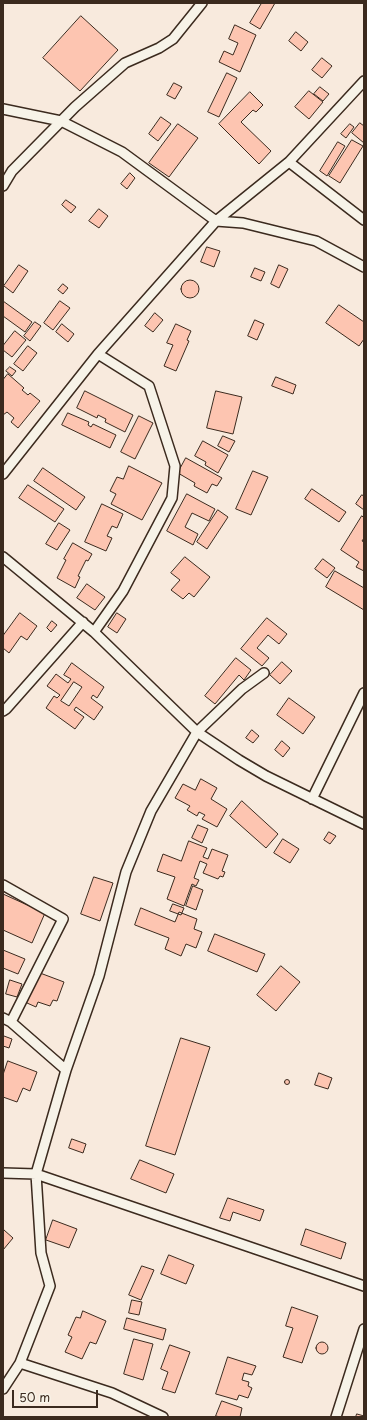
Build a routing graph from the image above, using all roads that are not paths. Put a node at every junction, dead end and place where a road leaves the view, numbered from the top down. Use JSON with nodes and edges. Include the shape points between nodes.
{"nodes":[{"id":1,"x":202,"y":3,"type":"edge"},
{"id":2,"x":364,"y":81,"type":"edge"},
{"id":3,"x":3,"y":109,"type":"edge"},
{"id":4,"x":61,"y":121,"type":"junction"},
{"id":5,"x":288,"y":162,"type":"junction"},
{"id":6,"x":3,"y":186,"type":"edge"},
{"id":7,"x":364,"y":220,"type":"edge"},
{"id":8,"x":216,"y":221,"type":"junction"},
{"id":9,"x":364,"y":267,"type":"edge"},
{"id":10,"x":98,"y":354,"type":"junction"},
{"id":11,"x":3,"y":474,"type":"edge"},
{"id":12,"x":3,"y":557,"type":"edge"},
{"id":13,"x":84,"y":622,"type":"junction"},
{"id":14,"x":94,"y":632,"type":"junction"},
{"id":15,"x":264,"y":673,"type":"dead end"},
{"id":16,"x":364,"y":692,"type":"edge"},
{"id":17,"x":3,"y":711,"type":"edge"},
{"id":18,"x":197,"y":732,"type":"junction"},
{"id":19,"x":312,"y":799,"type":"junction"},
{"id":20,"x":364,"y":824,"type":"edge"},
{"id":21,"x":3,"y":885,"type":"edge"},
{"id":22,"x":7,"y":1020,"type":"edge"},
{"id":23,"x":66,"y":1070,"type":"junction"},
{"id":24,"x":3,"y":1173,"type":"edge"},
{"id":25,"x":36,"y":1174,"type":"junction"},
{"id":26,"x":364,"y":1286,"type":"edge"},
{"id":27,"x":364,"y":1329,"type":"edge"},
{"id":28,"x":20,"y":1364,"type":"junction"},
{"id":29,"x":3,"y":1389,"type":"edge"},
{"id":30,"x":164,"y":1417,"type":"edge"},
{"id":31,"x":336,"y":1417,"type":"edge"}],
"edges":[{"from":1,"to":4,"type":"street","via":[[173,39],[125,63]]},
{"from":2,"to":5,"type":"street"},
{"from":3,"to":4,"type":"street"},
{"from":4,"to":6,"type":"street","via":[[12,171]]},
{"from":4,"to":8,"type":"street","via":[[122,152]]},
{"from":5,"to":7,"type":"street"},
{"from":5,"to":8,"type":"street"},
{"from":8,"to":9,"type":"street","via":[[243,223],[316,241]]},
{"from":8,"to":10,"type":"street"},
{"from":10,"to":11,"type":"street"},
{"from":10,"to":14,"type":"street","via":[[149,386],[175,466],[172,498],[123,591]]},
{"from":12,"to":13,"type":"street"},
{"from":13,"to":14,"type":"street"},
{"from":13,"to":17,"type":"street"},
{"from":14,"to":18,"type":"street"},
{"from":15,"to":18,"type":"street","via":[[242,689]]},
{"from":16,"to":19,"type":"street"},
{"from":18,"to":19,"type":"street","via":[[266,776]]},
{"from":18,"to":23,"type":"street","via":[[151,811],[126,872],[99,976]]},
{"from":19,"to":20,"type":"street"},
{"from":21,"to":22,"type":"street","via":[[63,919]]},
{"from":22,"to":23,"type":"street"},
{"from":23,"to":25,"type":"street"},
{"from":24,"to":25,"type":"street"},
{"from":25,"to":26,"type":"street"},
{"from":25,"to":28,"type":"street","via":[[41,1253],[50,1286]]},
{"from":27,"to":31,"type":"street"},
{"from":28,"to":29,"type":"street"},
{"from":28,"to":30,"type":"street","via":[[112,1393]]}]}
